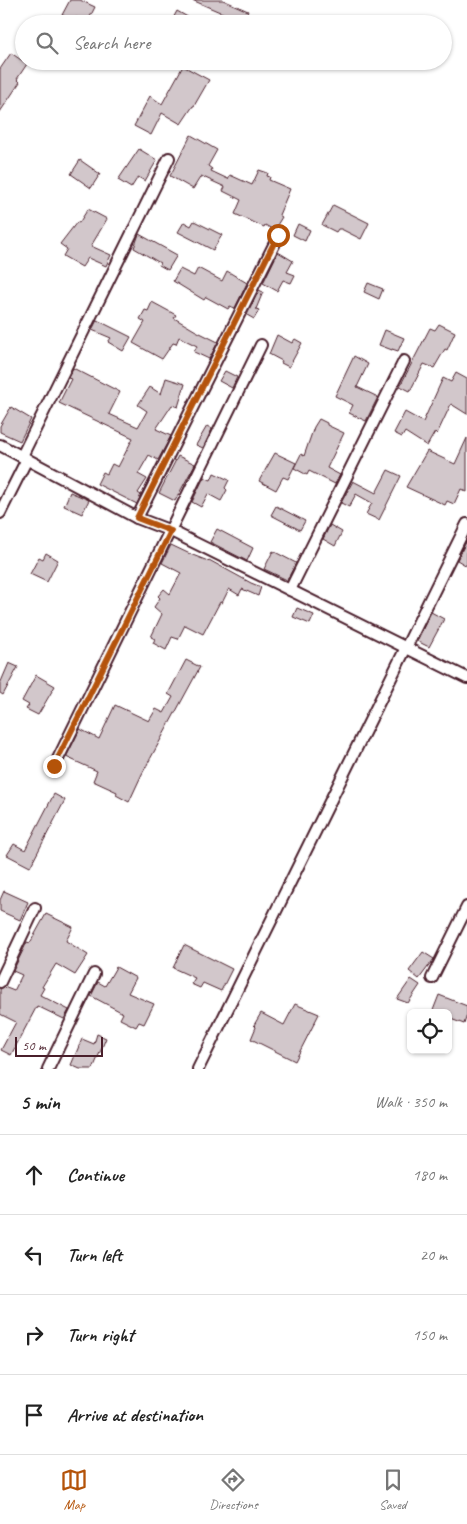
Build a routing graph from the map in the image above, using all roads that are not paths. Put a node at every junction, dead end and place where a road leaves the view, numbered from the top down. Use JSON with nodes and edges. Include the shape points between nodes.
{"nodes":[{"id":1,"x":169,"y":158,"type":"dead end"},
{"id":2,"x":278,"y":235,"type":"dead end"},
{"id":3,"x":261,"y":345,"type":"dead end"},
{"id":4,"x":404,"y":361,"type":"dead end"},
{"id":5,"x":0,"y":445,"type":"edge"},
{"id":6,"x":24,"y":458,"type":"junction"},
{"id":7,"x":0,"y":513,"type":"edge"},
{"id":8,"x":137,"y":518,"type":"junction"},
{"id":9,"x":467,"y":524,"type":"edge"},
{"id":10,"x":171,"y":531,"type":"junction"},
{"id":11,"x":290,"y":590,"type":"junction"},
{"id":12,"x":406,"y":648,"type":"junction"},
{"id":13,"x":467,"y":678,"type":"edge"},
{"id":14,"x":54,"y":766,"type":"dead end"},
{"id":15,"x":467,"y":907,"type":"edge"},
{"id":16,"x":35,"y":908,"type":"dead end"},
{"id":17,"x":94,"y":974,"type":"dead end"},
{"id":18,"x":432,"y":978,"type":"dead end"},
{"id":19,"x":0,"y":982,"type":"edge"},
{"id":20,"x":48,"y":1069,"type":"edge"},
{"id":21,"x":198,"y":1069,"type":"edge"}],
"edges":[{"from":1,"to":6,"type":"street"},
{"from":2,"to":8,"type":"street"},
{"from":3,"to":10,"type":"street"},
{"from":4,"to":11,"type":"street"},
{"from":5,"to":6,"type":"street"},
{"from":6,"to":7,"type":"street"},
{"from":6,"to":8,"type":"street"},
{"from":8,"to":10,"type":"street"},
{"from":9,"to":12,"type":"street"},
{"from":10,"to":11,"type":"street"},
{"from":10,"to":14,"type":"street"},
{"from":11,"to":12,"type":"street"},
{"from":12,"to":13,"type":"street"},
{"from":12,"to":21,"type":"street"},
{"from":15,"to":18,"type":"street"},
{"from":16,"to":19,"type":"street"},
{"from":17,"to":20,"type":"street"}]}
